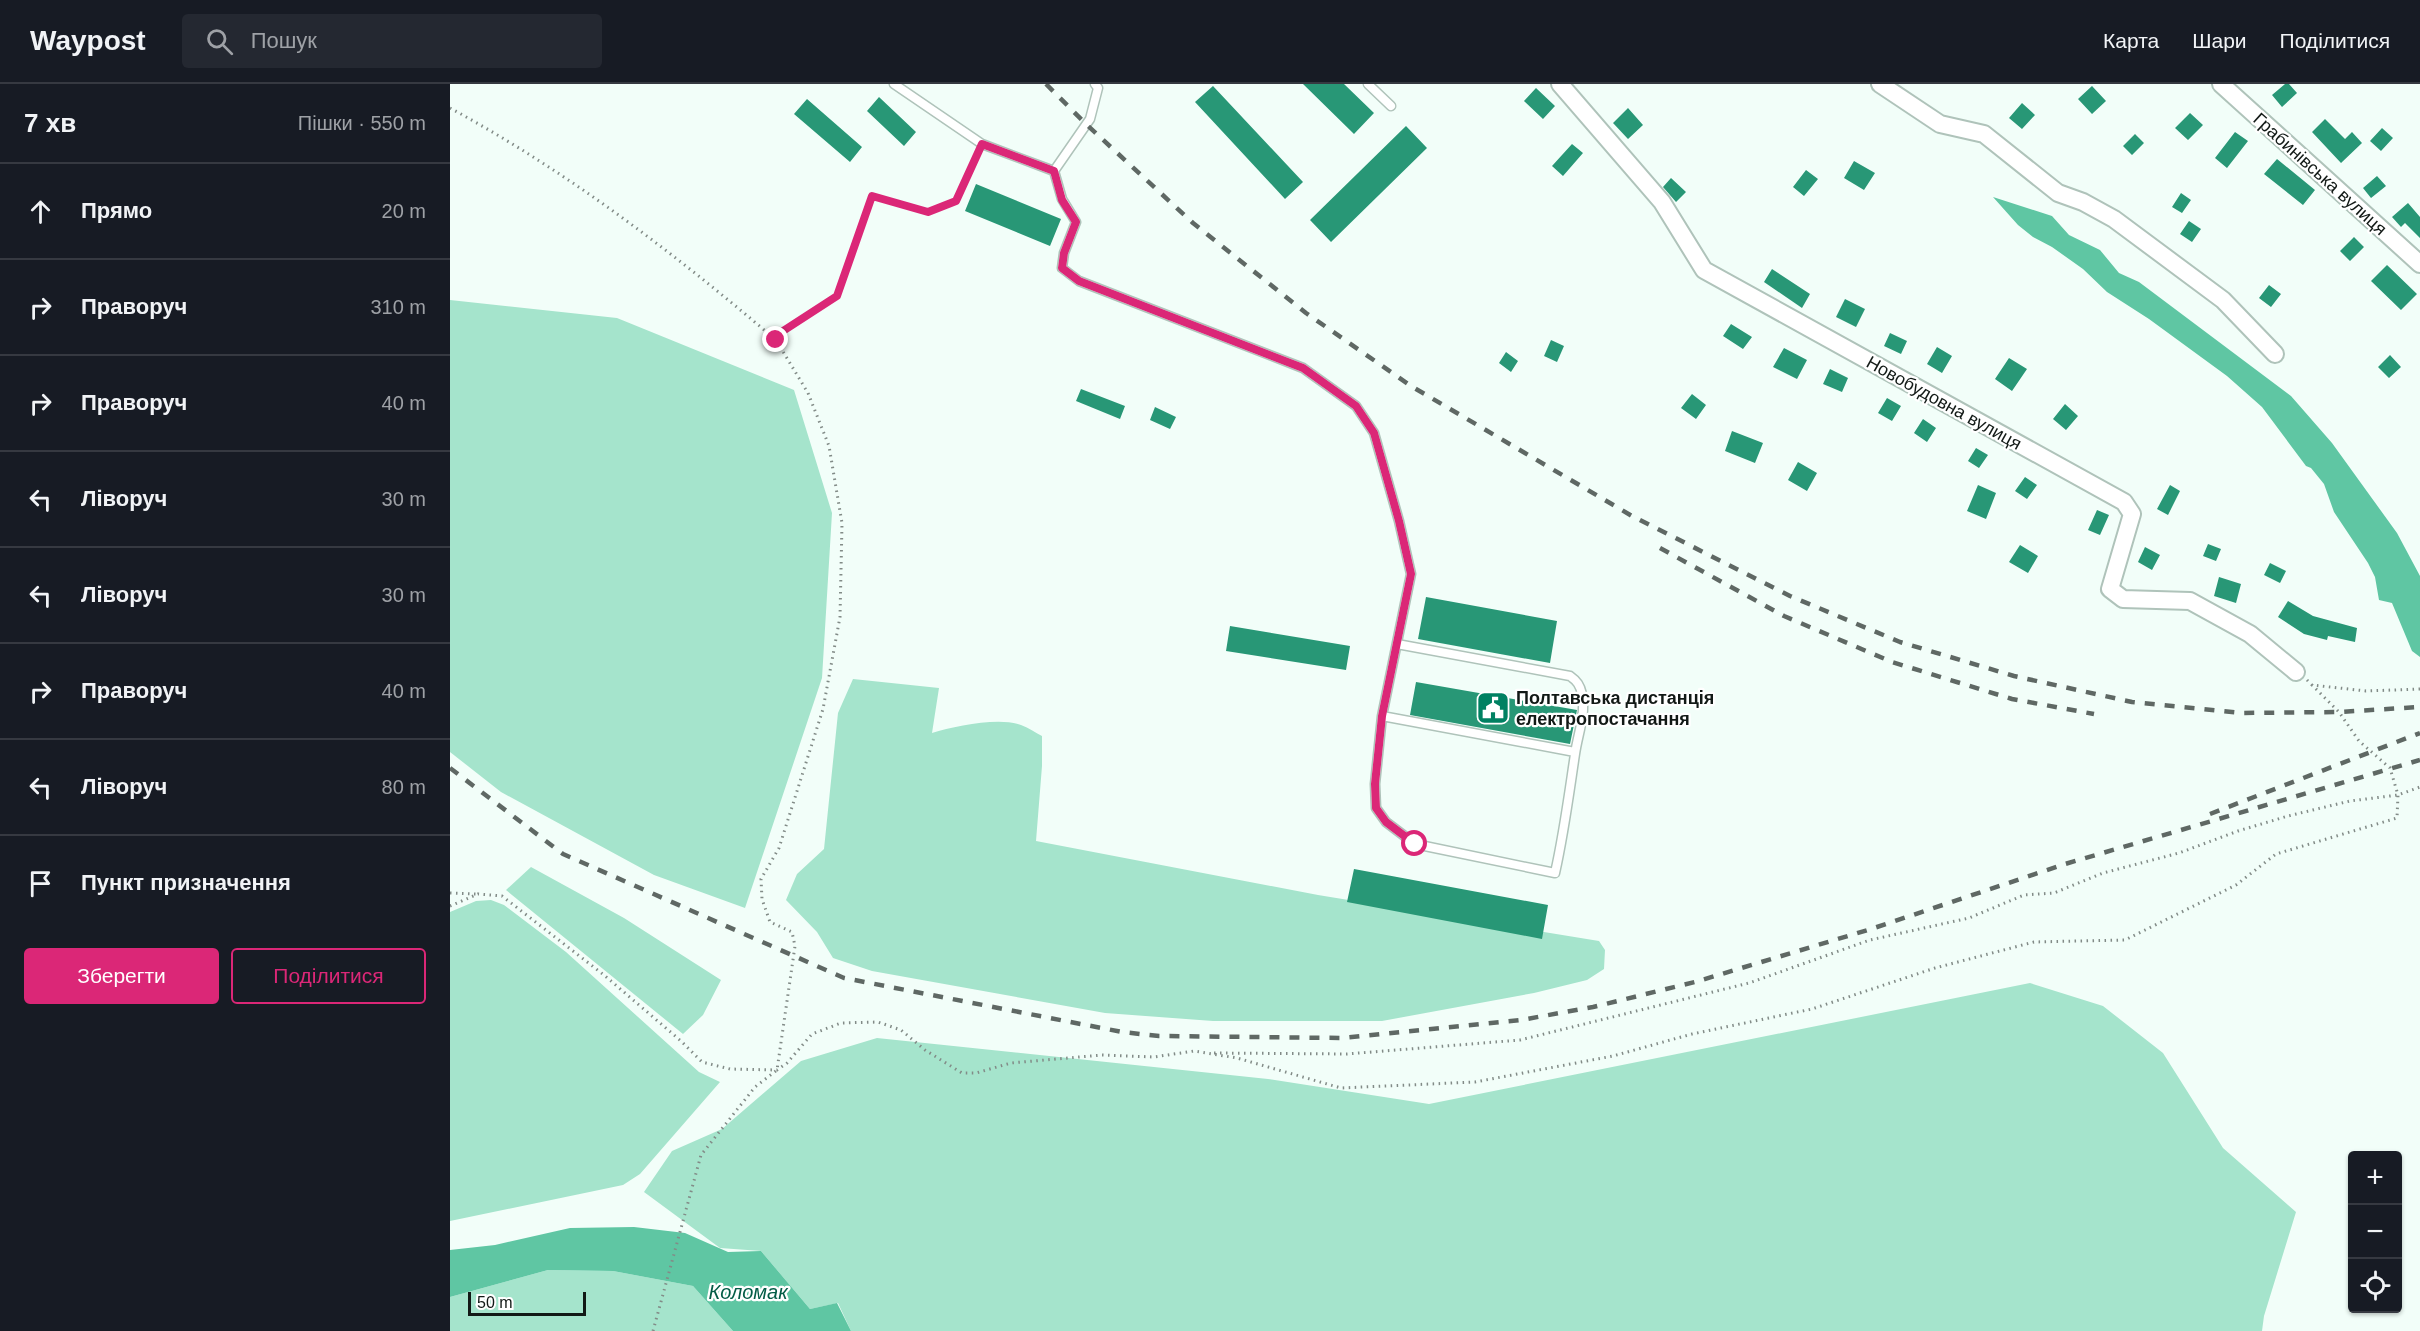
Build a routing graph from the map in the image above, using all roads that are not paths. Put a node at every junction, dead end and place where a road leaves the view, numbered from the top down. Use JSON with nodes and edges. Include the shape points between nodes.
{"nodes":[{"id":1,"x":894,"y":84,"type":"edge"},
{"id":2,"x":1095,"y":84,"type":"edge"},
{"id":3,"x":1368,"y":84,"type":"edge"},
{"id":4,"x":1560,"y":84,"type":"edge"},
{"id":5,"x":1880,"y":84,"type":"edge"},
{"id":6,"x":2221,"y":84,"type":"edge"},
{"id":7,"x":1391,"y":106,"type":"dead end"},
{"id":8,"x":1054,"y":171,"type":"junction"},
{"id":9,"x":2420,"y":264,"type":"edge"},
{"id":10,"x":2275,"y":354,"type":"dead end"},
{"id":11,"x":1397,"y":644,"type":"junction"},
{"id":12,"x":2296,"y":672,"type":"road end"},
{"id":13,"x":1382,"y":716,"type":"junction"},
{"id":14,"x":1575,"y":752,"type":"junction"}],
"edges":[{"from":1,"to":8,"type":"lane","via":[[982,144]]},
{"from":2,"to":8,"type":"lane","via":[[1098,88],[1090,119]]},
{"from":3,"to":7,"type":"lane"},
{"from":4,"to":12,"type":"street","name":"Новобудовна вулиця","via":[[1662,202],[1704,270],[2124,502],[2132,514],[2110,589],[2123,599],[2190,601],[2250,634]]},
{"from":5,"to":10,"type":"street","via":[[1940,124],[1984,134],[2058,193],[2114,219],[2223,300]]},
{"from":6,"to":9,"type":"street","name":"Грабинівська вулиця"},
{"from":8,"to":11,"type":"lane","via":[[1062,200],[1076,222],[1062,268],[1079,281],[1303,368],[1356,406],[1374,433],[1411,574]]},
{"from":11,"to":13,"type":"lane"},
{"from":11,"to":14,"type":"lane","via":[[1570,676],[1579,682],[1582,695],[1583,720]]},
{"from":13,"to":14,"type":"lane"},
{"from":13,"to":14,"type":"lane","via":[[1375,784],[1376,808],[1386,822],[1415,844],[1555,873]]}]}
